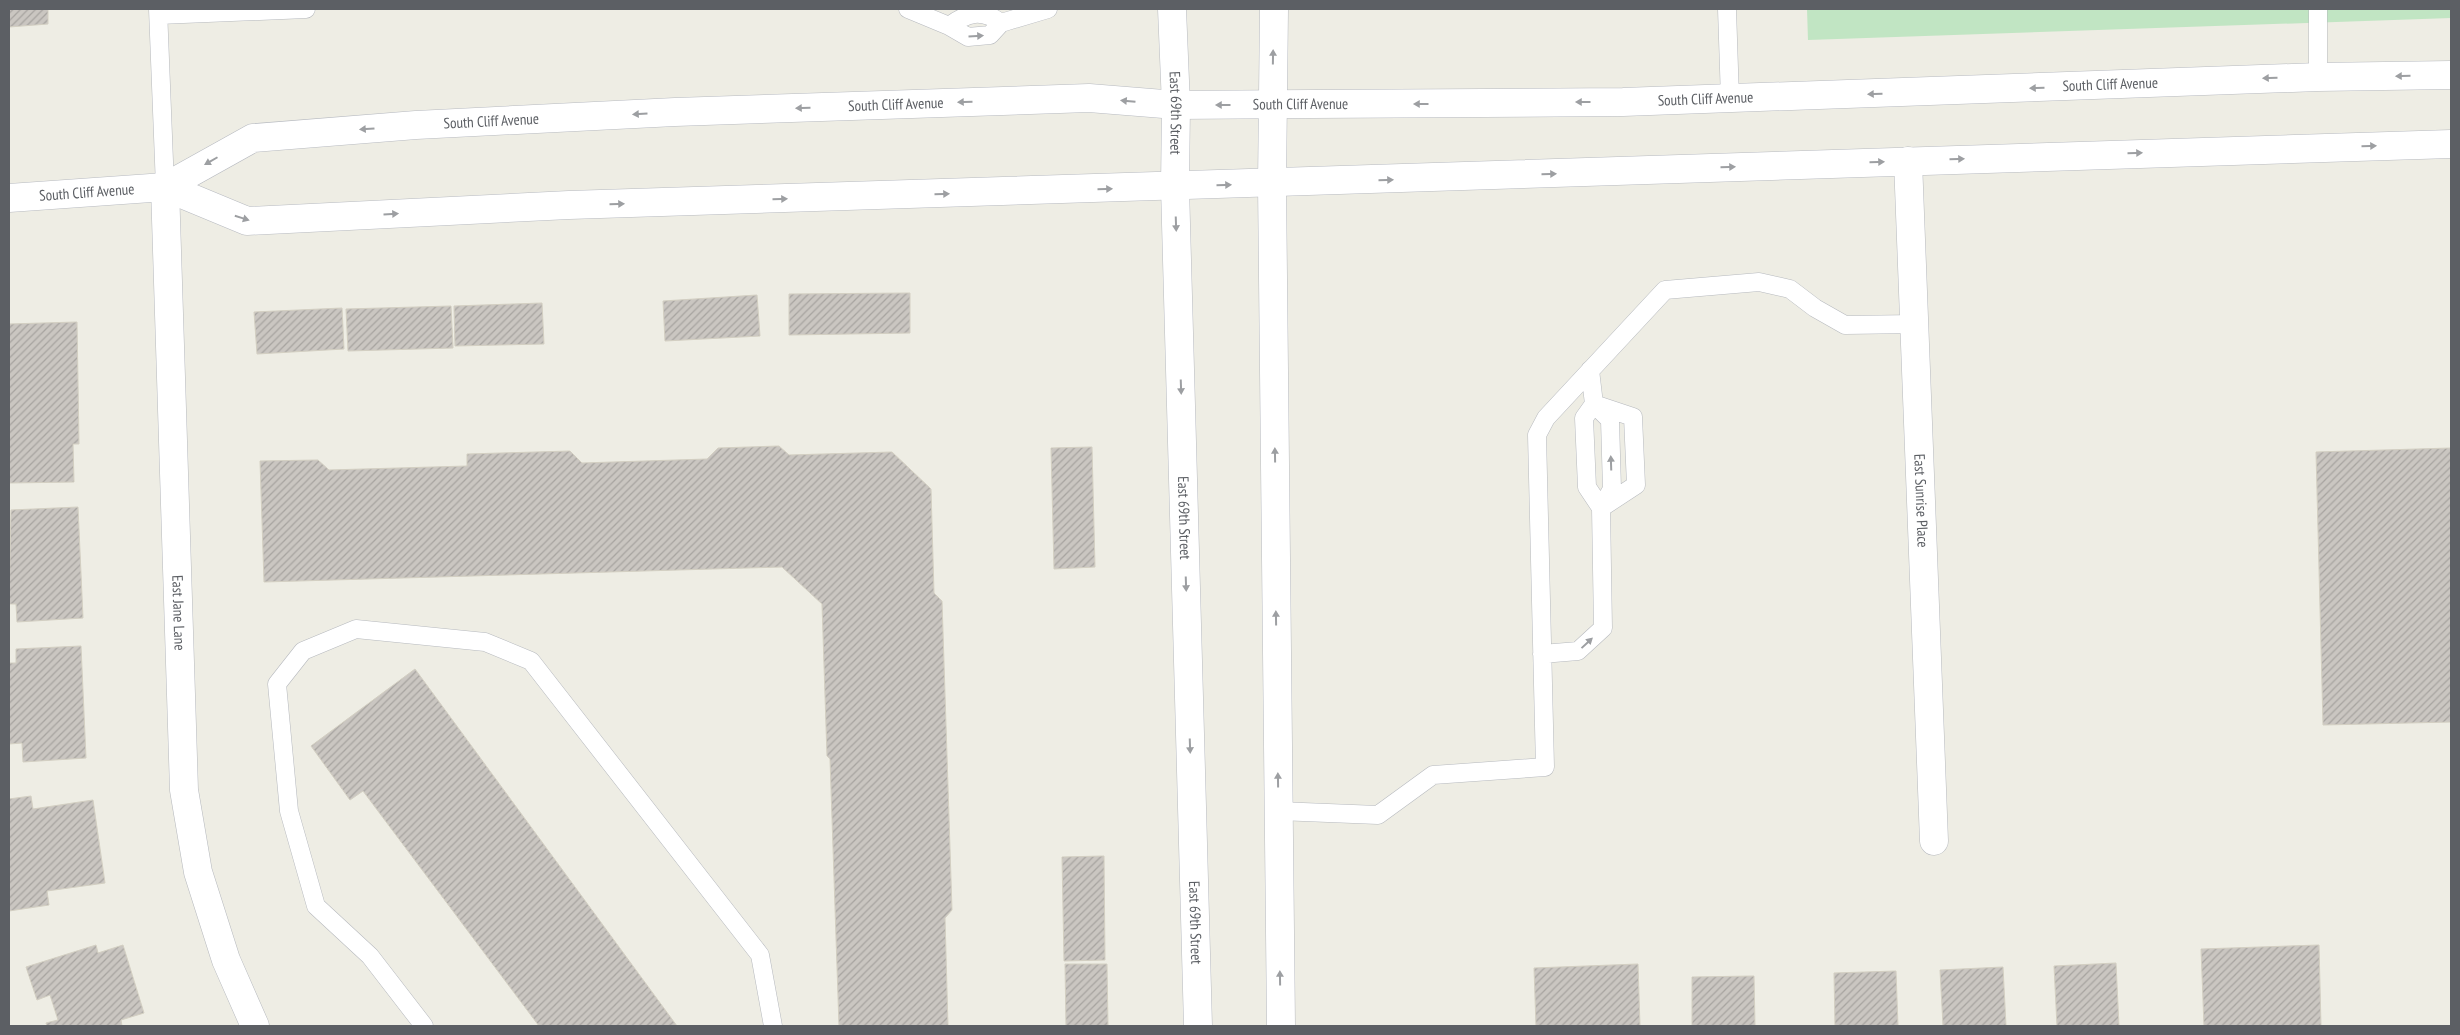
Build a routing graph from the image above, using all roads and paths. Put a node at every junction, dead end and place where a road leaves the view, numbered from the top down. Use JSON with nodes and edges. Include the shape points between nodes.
{"nodes":[{"id":1,"x":306,"y":9,"type":"edge"},
{"id":2,"x":908,"y":9,"type":"edge"},
{"id":3,"x":1048,"y":9,"type":"edge"},
{"id":4,"x":1172,"y":9,"type":"edge"},
{"id":5,"x":1274,"y":9,"type":"edge"},
{"id":6,"x":1727,"y":9,"type":"edge"},
{"id":7,"x":2318,"y":9,"type":"edge"},
{"id":8,"x":233,"y":10,"type":"edge"},
{"id":9,"x":159,"y":12,"type":"edge"},
{"id":10,"x":931,"y":14,"type":"edge"},
{"id":11,"x":2451,"y":75,"type":"edge"},
{"id":12,"x":2318,"y":76,"type":"junction"},
{"id":13,"x":1730,"y":99,"type":"junction"},
{"id":14,"x":1176,"y":105,"type":"junction"},
{"id":15,"x":1272,"y":105,"type":"junction"},
{"id":16,"x":2451,"y":144,"type":"edge"},
{"id":17,"x":1908,"y":161,"type":"junction"},
{"id":18,"x":1272,"y":184,"type":"junction"},
{"id":19,"x":1175,"y":187,"type":"junction"},
{"id":20,"x":165,"y":188,"type":"junction"},
{"id":21,"x":9,"y":198,"type":"edge"},
{"id":22,"x":1915,"y":324,"type":"junction"},
{"id":23,"x":1590,"y":370,"type":"junction"},
{"id":24,"x":1594,"y":404,"type":"junction"},
{"id":25,"x":1601,"y":508,"type":"junction"},
{"id":26,"x":1542,"y":654,"type":"junction"},
{"id":27,"x":1278,"y":811,"type":"junction"},
{"id":28,"x":1934,"y":841,"type":"dead end"},
{"id":29,"x":255,"y":1026,"type":"edge"},
{"id":30,"x":424,"y":1026,"type":"edge"},
{"id":31,"x":773,"y":1026,"type":"edge"},
{"id":32,"x":1198,"y":1026,"type":"edge"},
{"id":33,"x":1281,"y":1026,"type":"edge"}],
"edges":[{"from":1,"to":8,"type":"lane"},
{"from":2,"to":10,"type":"lane"},
{"from":10,"to":3,"type":"lane","one_way":true,"via":[[949,26],[965,14],[990,14],[1001,23]]},
{"from":4,"to":14,"type":"main road","name":"East 69th Street"},
{"from":15,"to":5,"type":"main road","one_way":true},
{"from":6,"to":13,"type":"lane"},
{"from":7,"to":12,"type":"lane"},
{"from":8,"to":9,"type":"lane"},
{"from":9,"to":20,"type":"lane"},
{"from":11,"to":12,"type":"main road","name":"South Cliff Avenue","one_way":true},
{"from":12,"to":13,"type":"main road","name":"South Cliff Avenue","one_way":true},
{"from":13,"to":15,"type":"main road","name":"South Cliff Avenue","one_way":true},
{"from":15,"to":14,"type":"main road","name":"South Cliff Avenue","one_way":true},
{"from":14,"to":19,"type":"main road","name":"East 69th Street"},
{"from":14,"to":20,"type":"main road","name":"South Cliff Avenue","one_way":true,"via":[[1089,98],[685,112],[416,125],[253,138]]},
{"from":15,"to":18,"type":"main road"},
{"from":17,"to":16,"type":"main road","name":"South Cliff Avenue","one_way":true},
{"from":18,"to":17,"type":"main road","name":"South Cliff Avenue","one_way":true},
{"from":17,"to":22,"type":"main road","name":"East Sunrise Place"},
{"from":19,"to":18,"type":"main road","name":"South Cliff Avenue","one_way":true},
{"from":27,"to":18,"type":"main road","one_way":true},
{"from":20,"to":19,"type":"main road","name":"South Cliff Avenue","one_way":true,"via":[[247,221],[585,204]]},
{"from":19,"to":32,"type":"main road","name":"East 69th Street","one_way":true},
{"from":20,"to":21,"type":"main road","name":"South Cliff Avenue"},
{"from":20,"to":29,"type":"main road","name":"East Jane Lane","via":[[184,790],[198,872],[226,960]]},
{"from":22,"to":23,"type":"lane","via":[[1845,325],[1815,308],[1790,288],[1759,282],[1664,290]]},
{"from":22,"to":28,"type":"main road","name":"East Sunrise Place"},
{"from":23,"to":24,"type":"lane"},
{"from":23,"to":26,"type":"lane","via":[[1546,418],[1537,435]]},
{"from":24,"to":25,"type":"lane","via":[[1584,418],[1587,486]]},
{"from":25,"to":24,"type":"lane","one_way":true,"via":[[1612,489],[1610,420]]},
{"from":24,"to":25,"type":"lane","via":[[1633,417],[1636,485]]},
{"from":26,"to":25,"type":"lane","one_way":true,"via":[[1578,651],[1603,628]]},
{"from":26,"to":27,"type":"lane","via":[[1545,768],[1433,775],[1378,815]]},
{"from":33,"to":27,"type":"main road","one_way":true},
{"from":30,"to":31,"type":"lane","via":[[370,956],[316,906],[289,811],[277,684],[303,651],[356,629],[485,642],[531,661],[760,955]]}]}
